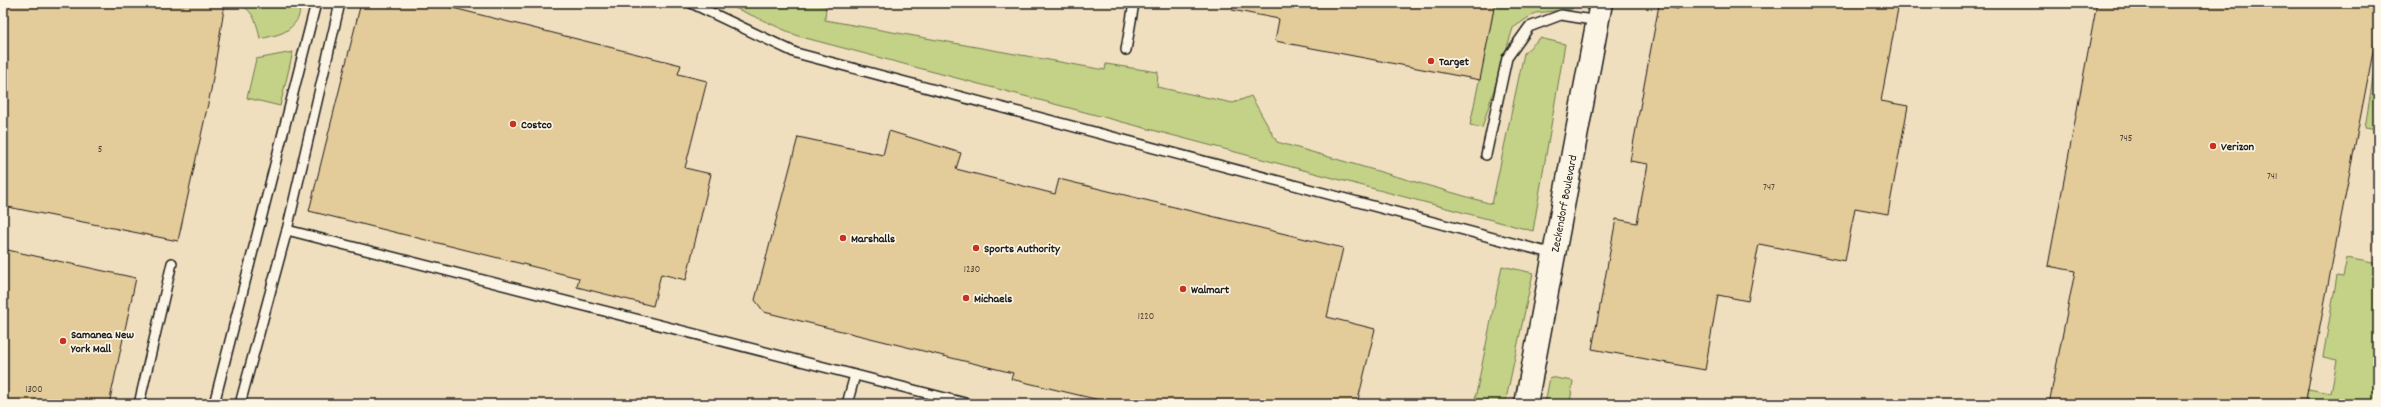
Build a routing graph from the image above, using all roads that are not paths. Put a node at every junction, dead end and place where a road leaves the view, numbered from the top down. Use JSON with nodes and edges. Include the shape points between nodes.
{"nodes":[{"id":1,"x":316,"y":3,"type":"edge"},
{"id":2,"x":340,"y":3,"type":"edge"},
{"id":3,"x":691,"y":3,"type":"edge"},
{"id":4,"x":1134,"y":3,"type":"edge"},
{"id":5,"x":1600,"y":12,"type":"edge"},
{"id":6,"x":1126,"y":50,"type":"dead end"},
{"id":7,"x":1486,"y":155,"type":"dead end"},
{"id":8,"x":287,"y":230,"type":"junction"},
{"id":9,"x":1554,"y":254,"type":"junction"},
{"id":10,"x":172,"y":263,"type":"dead end"},
{"id":11,"x":855,"y":375,"type":"junction"},
{"id":12,"x":139,"y":404,"type":"edge"},
{"id":13,"x":214,"y":404,"type":"edge"},
{"id":14,"x":240,"y":404,"type":"edge"},
{"id":15,"x":847,"y":404,"type":"edge"},
{"id":16,"x":969,"y":404,"type":"edge"},
{"id":17,"x":1526,"y":404,"type":"edge"}],
"edges":[{"from":1,"to":13,"type":"lane"},
{"from":2,"to":8,"type":"lane"},
{"from":3,"to":9,"type":"lane","via":[[796,53]]},
{"from":4,"to":6,"type":"lane"},
{"from":5,"to":7,"type":"lane","via":[[1560,15],[1529,27],[1507,58]]},
{"from":5,"to":9,"type":"street","name":"Zeckendorf Boulevard"},
{"from":8,"to":11,"type":"lane"},
{"from":8,"to":14,"type":"lane"},
{"from":9,"to":17,"type":"street","name":"Zeckendorf Boulevard"},
{"from":10,"to":12,"type":"lane"},
{"from":11,"to":15,"type":"lane"},
{"from":11,"to":16,"type":"lane"}]}
